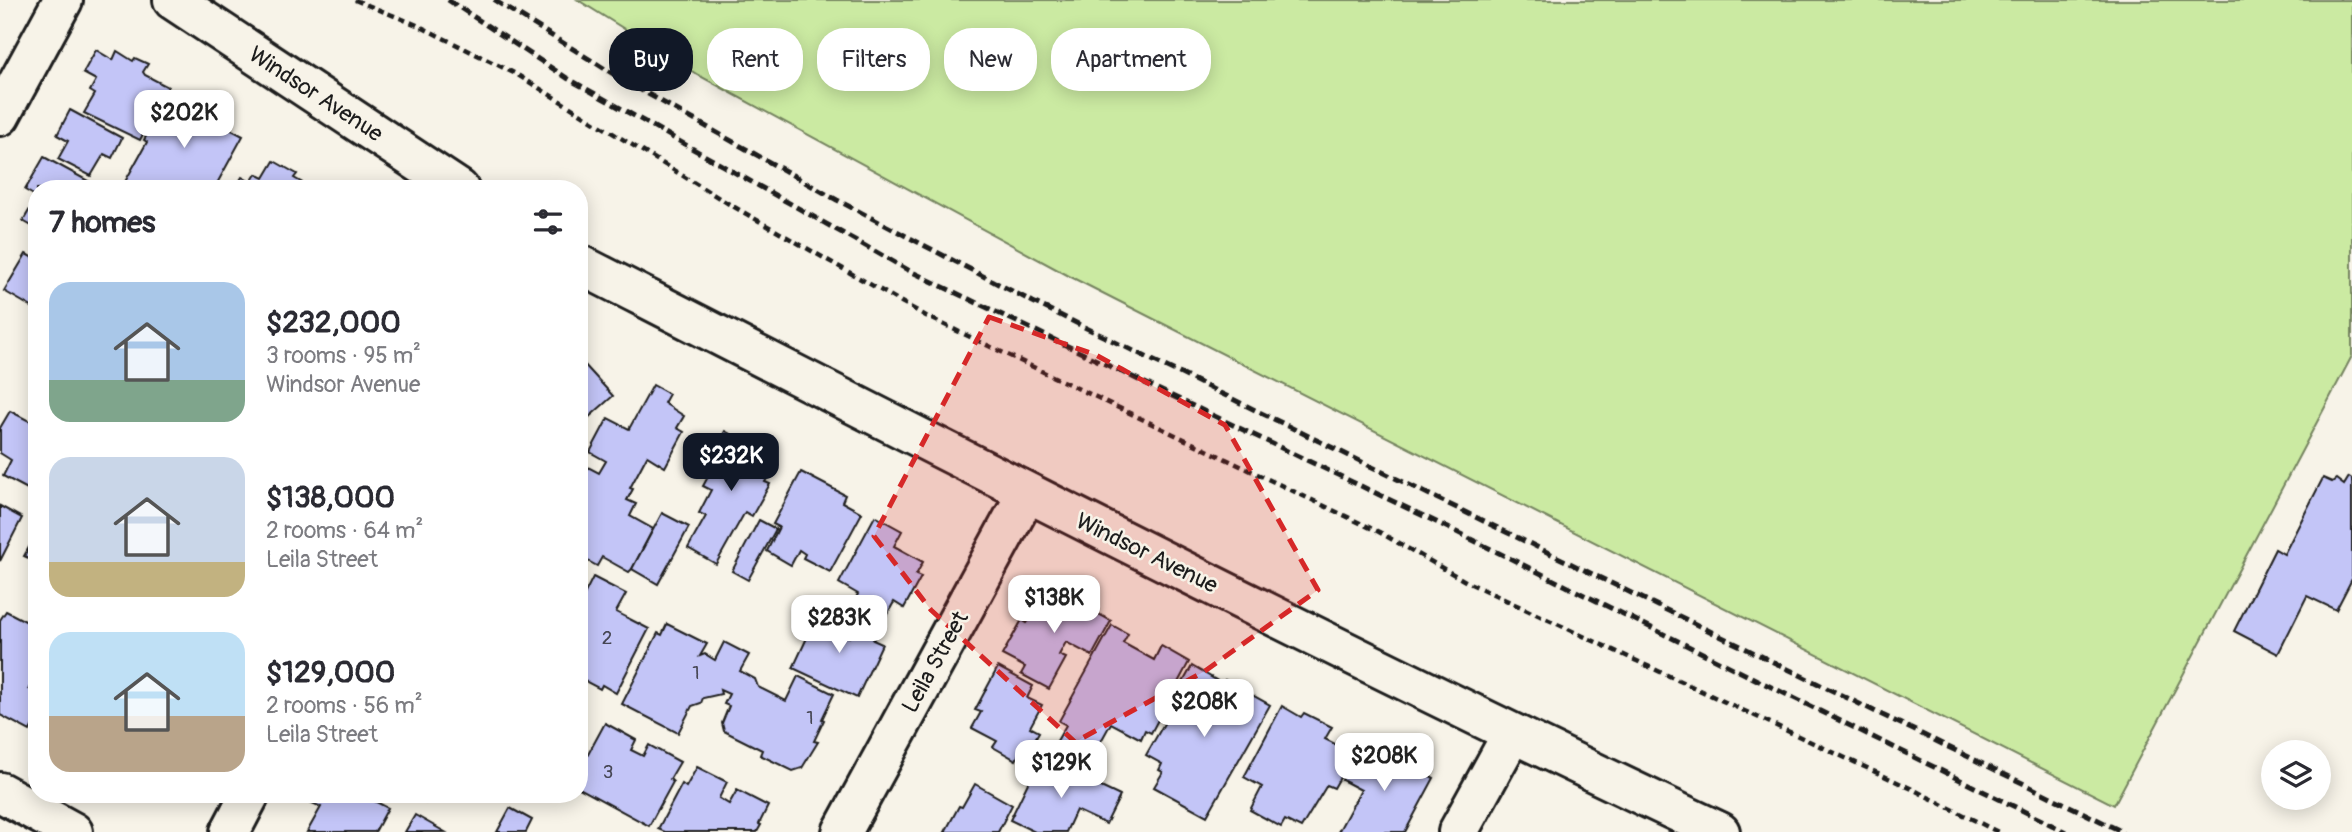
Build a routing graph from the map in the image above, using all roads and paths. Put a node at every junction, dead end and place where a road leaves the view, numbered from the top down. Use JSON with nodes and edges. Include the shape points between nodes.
{"nodes":[{"id":1,"x":63,"y":0,"type":"edge"},
{"id":2,"x":173,"y":0,"type":"edge"},
{"id":3,"x":355,"y":0,"type":"edge"},
{"id":4,"x":0,"y":116,"type":"edge"},
{"id":5,"x":445,"y":180,"type":"edge"},
{"id":6,"x":588,"y":269,"type":"edge"},
{"id":7,"x":1027,"y":493,"type":"junction"},
{"id":8,"x":1512,"y":734,"type":"junction"},
{"id":9,"x":0,"y":792,"type":"edge"},
{"id":10,"x":245,"y":803,"type":"edge"},
{"id":11,"x":73,"y":832,"type":"edge"},
{"id":12,"x":230,"y":832,"type":"edge"},
{"id":13,"x":842,"y":832,"type":"edge"},
{"id":14,"x":1458,"y":832,"type":"edge"},
{"id":15,"x":1720,"y":832,"type":"edge"},
{"id":16,"x":1998,"y":832,"type":"edge"}],
"edges":[{"from":1,"to":4,"type":"street"},
{"from":2,"to":5,"type":"street","name":"Windsor Avenue"},
{"from":3,"to":16,"type":"path","via":[[516,74],[729,204],[926,316],[1378,532],[1467,582]]},
{"from":6,"to":7,"type":"street","name":"Windsor Avenue"},
{"from":7,"to":8,"type":"street","name":"Windsor Avenue"},
{"from":7,"to":13,"type":"street","name":"Leila Street"},
{"from":8,"to":14,"type":"street"},
{"from":8,"to":15,"type":"street","name":"Windsor Avenue"},
{"from":9,"to":11,"type":"street"},
{"from":10,"to":12,"type":"street"}]}
